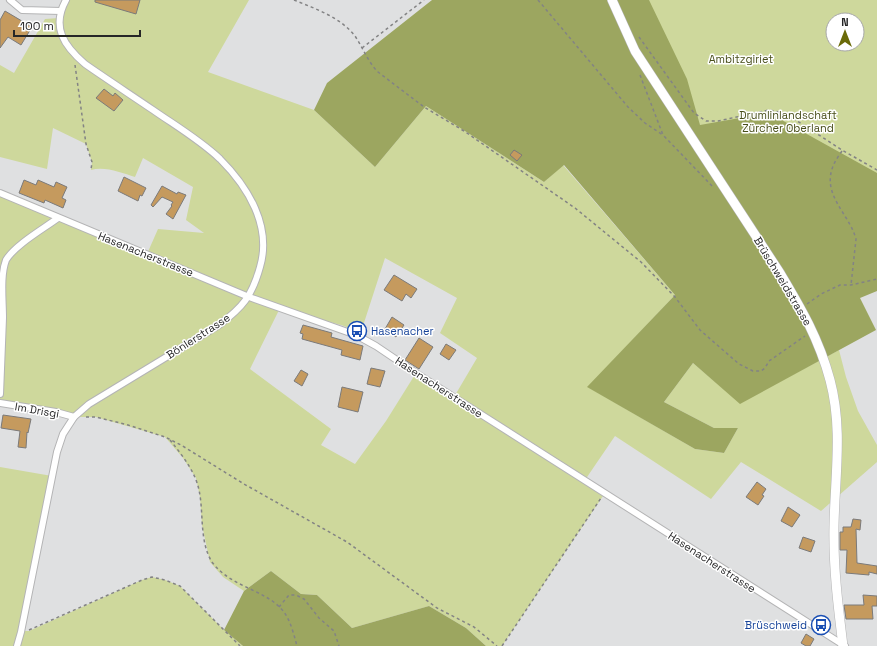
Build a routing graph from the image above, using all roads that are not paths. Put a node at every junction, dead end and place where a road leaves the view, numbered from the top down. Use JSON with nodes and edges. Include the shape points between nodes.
{"nodes":[{"id":1,"x":10,"y":0,"type":"edge"},
{"id":2,"x":66,"y":0,"type":"edge"},
{"id":3,"x":612,"y":0,"type":"edge"},
{"id":4,"x":61,"y":11,"type":"junction"},
{"id":5,"x":0,"y":193,"type":"edge"},
{"id":6,"x":58,"y":218,"type":"junction"},
{"id":7,"x":249,"y":297,"type":"junction"},
{"id":8,"x":0,"y":394,"type":"edge"},
{"id":9,"x":0,"y":403,"type":"edge"},
{"id":10,"x":74,"y":417,"type":"junction"},
{"id":11,"x":17,"y":646,"type":"edge"},
{"id":12,"x":844,"y":646,"type":"edge"}],
"edges":[{"from":1,"to":4,"type":"street","via":[[22,10]]},
{"from":2,"to":4,"type":"street","name":"Bönlerstrasse"},
{"from":3,"to":12,"type":"street","name":"Brüschweidstrasse","via":[[635,51],[802,308],[822,352],[837,421],[834,544]]},
{"from":4,"to":7,"type":"street","name":"Bönlerstrasse","via":[[59,26],[64,41],[73,54],[191,136],[220,159],[242,185],[262,226],[264,244],[258,277]]},
{"from":5,"to":6,"type":"street","name":"Hasenacherstrasse"},
{"from":6,"to":7,"type":"street","name":"Hasenacherstrasse"},
{"from":6,"to":8,"type":"street","via":[[15,250],[3,267]]},
{"from":7,"to":10,"type":"street","name":"Bönlerstrasse","via":[[219,325],[90,404]]},
{"from":7,"to":12,"type":"street","name":"Hasenacherstrasse","via":[[356,334]]},
{"from":9,"to":10,"type":"street","name":"Im Drisgi"},
{"from":10,"to":11,"type":"street","name":"Bönlerstrasse","via":[[63,434],[57,452]]}]}
